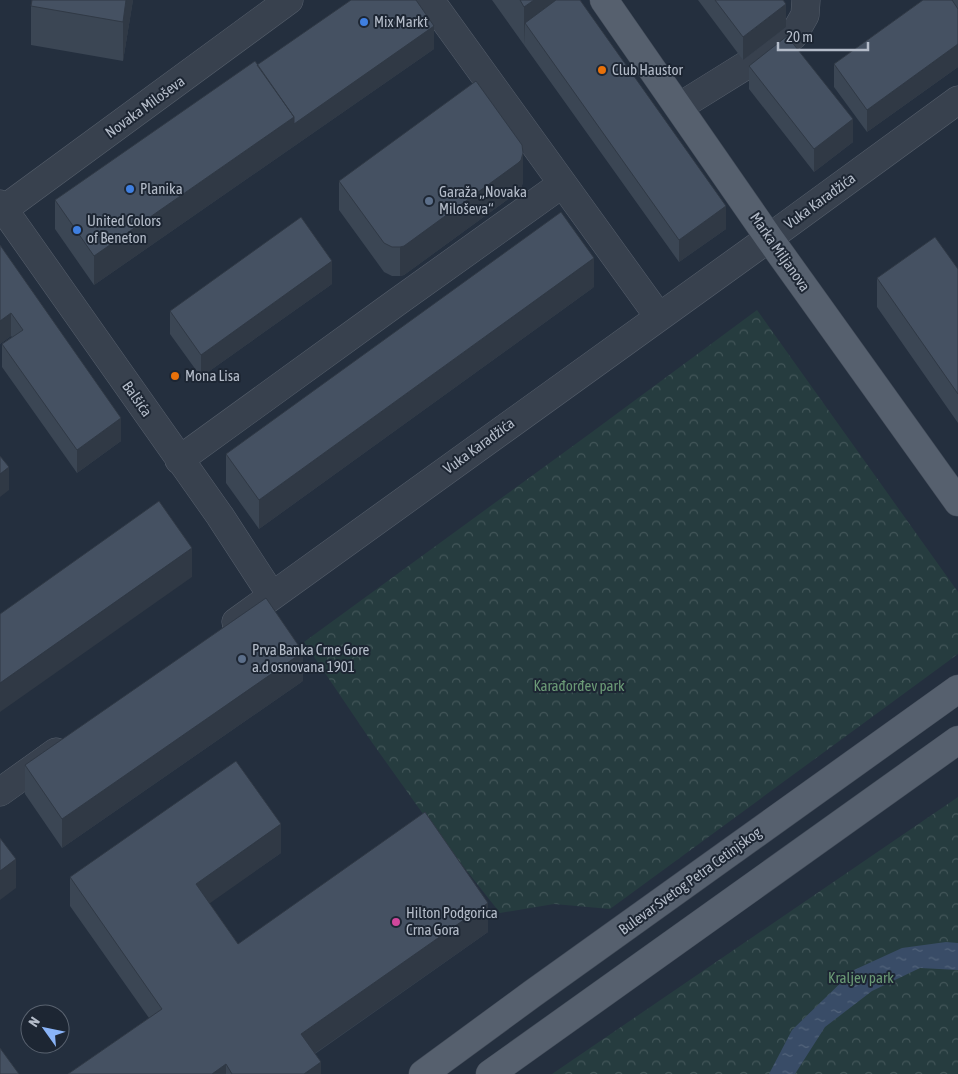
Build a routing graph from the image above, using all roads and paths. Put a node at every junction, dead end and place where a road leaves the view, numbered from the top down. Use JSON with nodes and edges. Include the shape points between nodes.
{"nodes":[{"id":1,"x":289,"y":0,"type":"edge"},
{"id":2,"x":430,"y":0,"type":"edge"},
{"id":3,"x":604,"y":0,"type":"edge"},
{"id":4,"x":806,"y":0,"type":"edge"},
{"id":5,"x":958,"y":100,"type":"edge"},
{"id":6,"x":679,"y":108,"type":"junction"},
{"id":7,"x":562,"y":184,"type":"junction"},
{"id":8,"x":1,"y":209,"type":"edge"},
{"id":9,"x":769,"y":238,"type":"junction"},
{"id":10,"x":659,"y":317,"type":"junction"},
{"id":11,"x":179,"y":460,"type":"junction"},
{"id":12,"x":958,"y":502,"type":"edge"},
{"id":13,"x":272,"y":596,"type":"junction"},
{"id":14,"x":220,"y":634,"type":"edge"},
{"id":15,"x":958,"y":689,"type":"edge"},
{"id":16,"x":79,"y":736,"type":"edge"},
{"id":17,"x":958,"y":740,"type":"edge"},
{"id":18,"x":0,"y":792,"type":"edge"},
{"id":19,"x":423,"y":1074,"type":"edge"},
{"id":20,"x":490,"y":1074,"type":"edge"}],
"edges":[{"from":1,"to":8,"type":"street","name":"Novaka Miloševa"},
{"from":2,"to":7,"type":"street"},
{"from":3,"to":6,"type":"main road","name":"Marka Miljanova"},
{"from":4,"to":6,"type":"street","via":[[805,14],[793,36]]},
{"from":5,"to":9,"type":"street","name":"Vuka Karadžića"},
{"from":6,"to":9,"type":"main road","name":"Marka Miljanova"},
{"from":7,"to":10,"type":"street"},
{"from":7,"to":11,"type":"street"},
{"from":8,"to":11,"type":"street","name":"Balšića"},
{"from":9,"to":10,"type":"street","name":"Vuka Karadžića"},
{"from":9,"to":12,"type":"main road","name":"Marka Miljanova"},
{"from":10,"to":13,"type":"street","name":"Vuka Karadžića"},
{"from":11,"to":13,"type":"street","name":"Balšića"},
{"from":13,"to":14,"type":"street","name":"Vuka Karadžića"},
{"from":15,"to":19,"type":"main road","name":"Bulevar Svetog Petra Cetinjskog"},
{"from":16,"to":18,"type":"street"},
{"from":17,"to":20,"type":"main road"}]}
